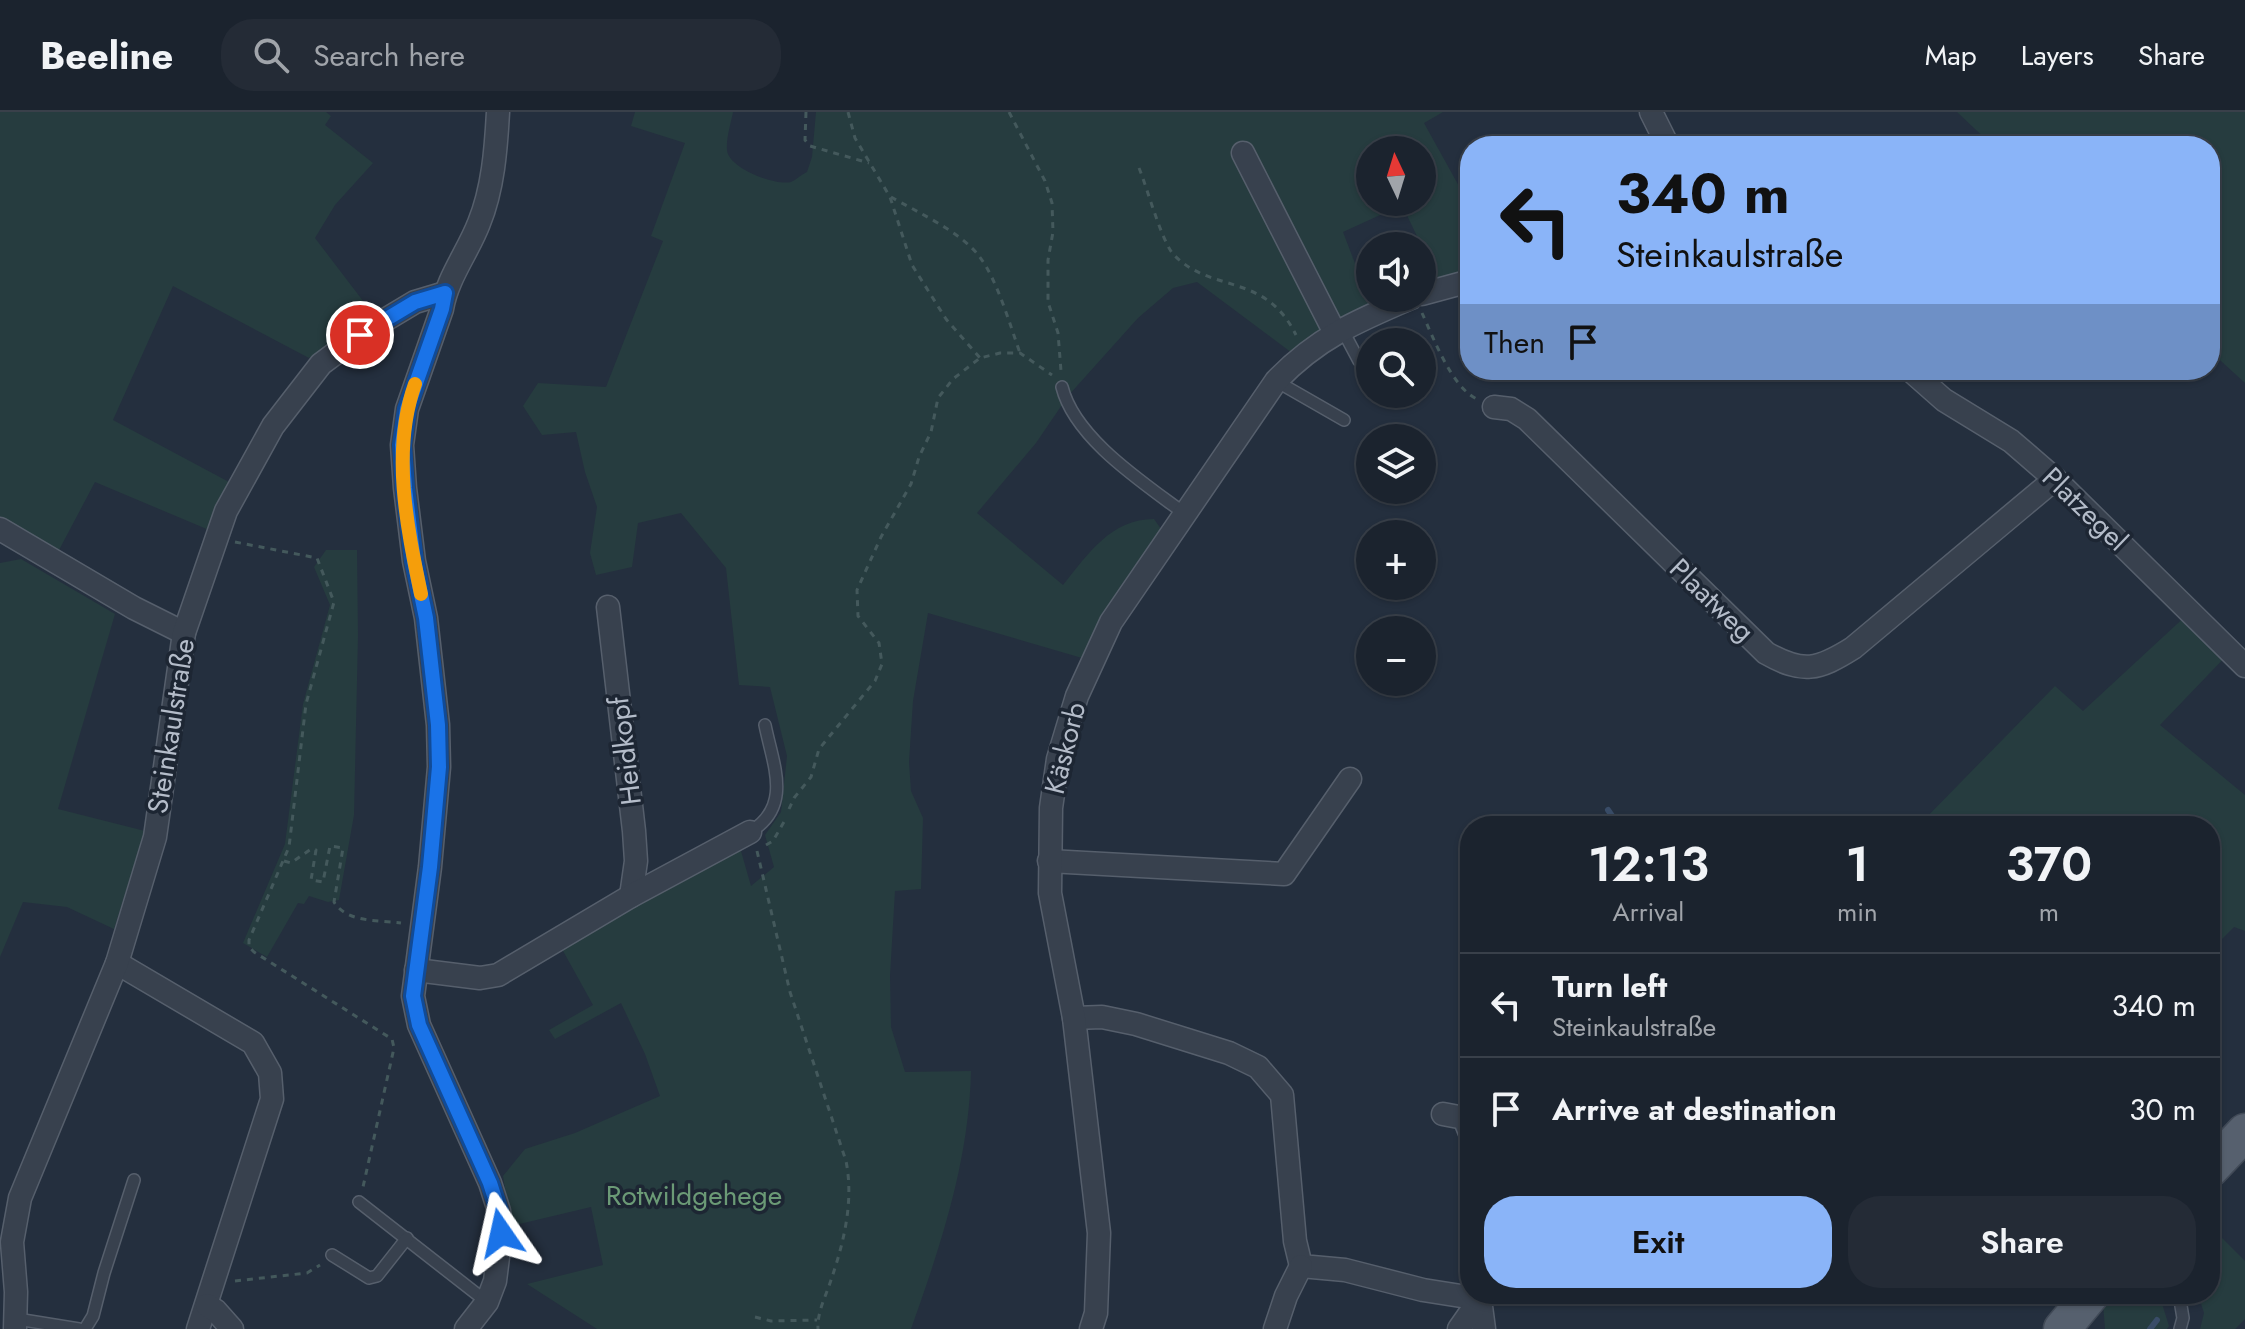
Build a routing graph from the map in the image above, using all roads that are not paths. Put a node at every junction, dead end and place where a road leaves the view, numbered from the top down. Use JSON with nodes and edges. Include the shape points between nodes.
{"nodes":[{"id":1,"x":1651,"y":112,"type":"edge"},
{"id":2,"x":496,"y":114,"type":"edge"},
{"id":3,"x":1661,"y":136,"type":"edge"},
{"id":4,"x":1243,"y":153,"type":"dead end"},
{"id":5,"x":1460,"y":285,"type":"edge"},
{"id":6,"x":445,"y":293,"type":"junction"},
{"id":7,"x":1436,"y":293,"type":"edge"},
{"id":8,"x":1386,"y":312,"type":"edge"},
{"id":9,"x":1338,"y":331,"type":"junction"},
{"id":10,"x":1356,"y":357,"type":"edge"},
{"id":11,"x":1921,"y":380,"type":"edge"},
{"id":12,"x":1276,"y":381,"type":"junction"},
{"id":13,"x":1062,"y":387,"type":"road end"},
{"id":14,"x":1494,"y":407,"type":"road end"},
{"id":15,"x":1344,"y":420,"type":"dead end"},
{"id":16,"x":2055,"y":479,"type":"junction"},
{"id":17,"x":1185,"y":514,"type":"junction"},
{"id":18,"x":0,"y":529,"type":"edge"},
{"id":19,"x":608,"y":607,"type":"dead end"},
{"id":20,"x":184,"y":633,"type":"junction"},
{"id":21,"x":2245,"y":666,"type":"edge"},
{"id":22,"x":765,"y":725,"type":"dead end"},
{"id":23,"x":1350,"y":779,"type":"dead end"},
{"id":24,"x":754,"y":842,"type":"joint"},
{"id":25,"x":1049,"y":861,"type":"junction"},
{"id":26,"x":631,"y":896,"type":"junction"},
{"id":27,"x":117,"y":963,"type":"junction"},
{"id":28,"x":416,"y":970,"type":"junction"},
{"id":29,"x":1074,"y":1018,"type":"junction"},
{"id":30,"x":1443,"y":1114,"type":"dead end"},
{"id":31,"x":1460,"y":1117,"type":"edge"},
{"id":32,"x":2245,"y":1132,"type":"edge"},
{"id":33,"x":2220,"y":1158,"type":"edge"},
{"id":34,"x":134,"y":1180,"type":"dead end"},
{"id":35,"x":359,"y":1202,"type":"road end"},
{"id":36,"x":6,"y":1233,"type":"edge"},
{"id":37,"x":407,"y":1238,"type":"junction"},
{"id":38,"x":332,"y":1255,"type":"road end"},
{"id":39,"x":1301,"y":1266,"type":"junction"},
{"id":40,"x":8,"y":1291,"type":"edge"},
{"id":41,"x":210,"y":1294,"type":"junction"},
{"id":42,"x":1460,"y":1294,"type":"edge"},
{"id":43,"x":487,"y":1302,"type":"junction"},
{"id":44,"x":1475,"y":1304,"type":"edge"},
{"id":45,"x":1481,"y":1304,"type":"edge"},
{"id":46,"x":2083,"y":1304,"type":"edge"},
{"id":47,"x":2181,"y":1304,"type":"edge"},
{"id":48,"x":16,"y":1324,"type":"edge"},
{"id":49,"x":82,"y":1329,"type":"edge"},
{"id":50,"x":198,"y":1329,"type":"edge"},
{"id":51,"x":232,"y":1329,"type":"edge"},
{"id":52,"x":466,"y":1329,"type":"edge"},
{"id":53,"x":1091,"y":1329,"type":"edge"},
{"id":54,"x":1275,"y":1329,"type":"edge"},
{"id":55,"x":1459,"y":1329,"type":"edge"},
{"id":56,"x":1484,"y":1329,"type":"edge"},
{"id":57,"x":2062,"y":1329,"type":"edge"},
{"id":58,"x":2180,"y":1329,"type":"edge"}],
"edges":[{"from":1,"to":3,"type":"street"},
{"from":2,"to":6,"type":"street","via":[[493,166],[480,221]]},
{"from":4,"to":9,"type":"street"},
{"from":5,"to":7,"type":"street","name":"Käskorb"},
{"from":6,"to":20,"type":"street","name":"Steinkaulstraße","via":[[415,302],[321,364],[273,426],[226,511]]},
{"from":6,"to":28,"type":"street","via":[[407,409],[402,445],[438,739],[436,806]]},
{"from":8,"to":9,"type":"street","name":"Käskorb"},
{"from":9,"to":10,"type":"lane"},
{"from":9,"to":12,"type":"street","name":"Käskorb","via":[[1302,354]]},
{"from":11,"to":16,"type":"street","name":"Platzegel","via":[[2011,441]]},
{"from":12,"to":15,"type":"lane"},
{"from":12,"to":17,"type":"street","name":"Käskorb"},
{"from":13,"to":17,"type":"lane","via":[[1083,427]]},
{"from":14,"to":16,"type":"street","name":"Plaatweg","via":[[1527,419],[1766,653],[1806,668],[1827,665],[1853,648]]},
{"from":16,"to":21,"type":"street","name":"Platzegel"},
{"from":17,"to":25,"type":"street","name":"Käskorb","via":[[1111,622],[1077,696],[1058,759]]},
{"from":18,"to":20,"type":"street"},
{"from":19,"to":26,"type":"street","name":"Heidkopf","via":[[634,831]]},
{"from":20,"to":27,"type":"street","name":"Steinkaulstraße","via":[[155,837]]},
{"from":22,"to":24,"type":"lane","via":[[777,787],[774,809]]},
{"from":23,"to":25,"type":"street","via":[[1284,874]]},
{"from":24,"to":26,"type":"street"},
{"from":25,"to":29,"type":"street","name":"Käskorb","via":[[1050,893]]},
{"from":26,"to":28,"type":"street","via":[[498,975],[480,978]]},
{"from":27,"to":36,"type":"street","name":"Steinkaulstraße"},
{"from":27,"to":41,"type":"street","via":[[253,1043],[270,1073],[272,1099]]},
{"from":28,"to":43,"type":"street","via":[[413,996],[419,1025],[499,1211],[495,1281]]},
{"from":29,"to":39,"type":"street","via":[[1136,1024],[1258,1067],[1282,1095]]},
{"from":29,"to":53,"type":"street","name":"Käskorb","via":[[1099,1233]]},
{"from":30,"to":31,"type":"street"},
{"from":32,"to":33,"type":"main road"},
{"from":34,"to":49,"type":"lane","via":[[93,1316]]},
{"from":35,"to":37,"type":"lane"},
{"from":36,"to":40,"type":"street","name":"Steinkaulstraße"},
{"from":37,"to":38,"type":"lane","via":[[377,1276],[369,1278]]},
{"from":37,"to":43,"type":"lane"},
{"from":39,"to":42,"type":"street"},
{"from":39,"to":54,"type":"street"},
{"from":40,"to":48,"type":"street","name":"Steinkaulstraße"},
{"from":41,"to":50,"type":"street"},
{"from":41,"to":51,"type":"street"},
{"from":43,"to":52,"type":"street"},
{"from":44,"to":55,"type":"street"},
{"from":45,"to":56,"type":"street"},
{"from":46,"to":57,"type":"main road"},
{"from":47,"to":58,"type":"lane"},
{"from":48,"to":49,"type":"lane"}]}
